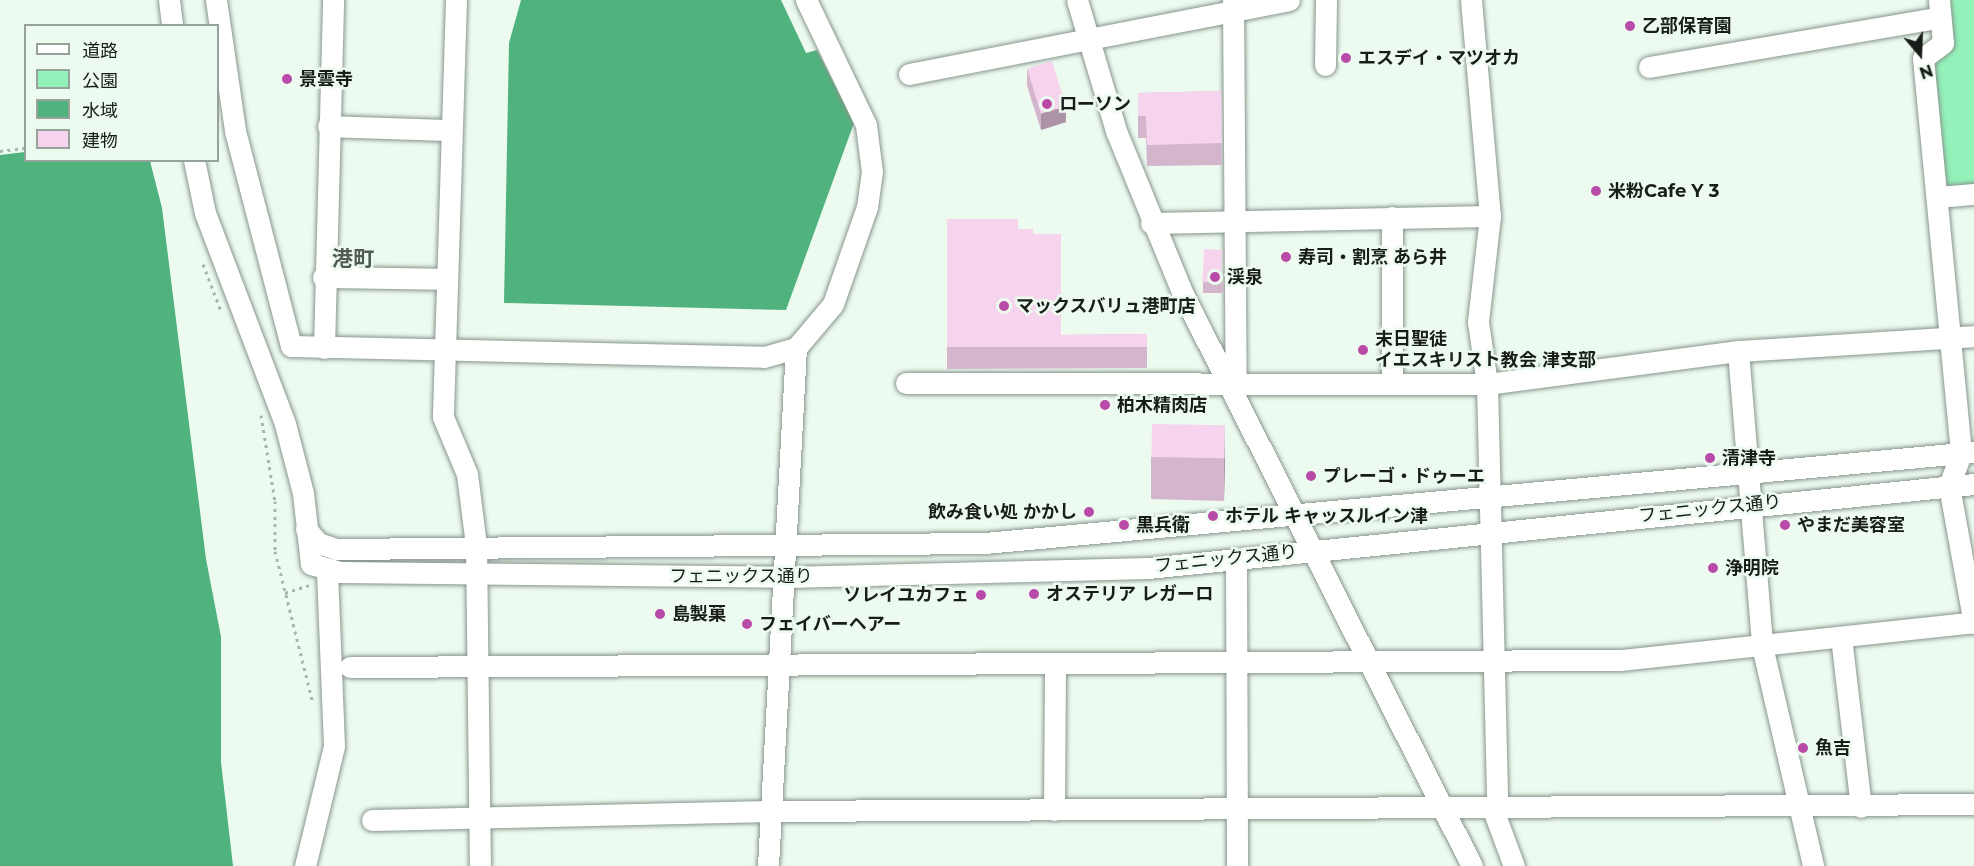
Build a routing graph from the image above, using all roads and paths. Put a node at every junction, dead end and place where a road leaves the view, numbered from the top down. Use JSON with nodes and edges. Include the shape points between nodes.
{"nodes":[{"id":1,"x":169,"y":0,"type":"edge"},
{"id":2,"x":216,"y":0,"type":"edge"},
{"id":3,"x":333,"y":0,"type":"edge"},
{"id":4,"x":456,"y":0,"type":"edge"},
{"id":5,"x":806,"y":0,"type":"edge"},
{"id":6,"x":1077,"y":0,"type":"edge"},
{"id":7,"x":1289,"y":0,"type":"edge"},
{"id":8,"x":1326,"y":0,"type":"edge"},
{"id":9,"x":1471,"y":0,"type":"edge"},
{"id":10,"x":1233,"y":6,"type":"edge"},
{"id":11,"x":1939,"y":8,"type":"edge"},
{"id":12,"x":172,"y":24,"type":"edge"},
{"id":13,"x":1087,"y":40,"type":"junction"},
{"id":14,"x":1325,"y":65,"type":"dead end"},
{"id":15,"x":1649,"y":67,"type":"dead end"},
{"id":16,"x":909,"y":74,"type":"dead end"},
{"id":17,"x":328,"y":126,"type":"junction"},
{"id":18,"x":451,"y":130,"type":"junction"},
{"id":19,"x":24,"y":148,"type":"edge"},
{"id":20,"x":0,"y":151,"type":"edge"},
{"id":21,"x":194,"y":162,"type":"edge"},
{"id":22,"x":1974,"y":194,"type":"edge"},
{"id":23,"x":1938,"y":197,"type":"junction"},
{"id":24,"x":1490,"y":216,"type":"junction"},
{"id":25,"x":1392,"y":217,"type":"junction"},
{"id":26,"x":1236,"y":220,"type":"junction"},
{"id":27,"x":1151,"y":223,"type":"junction"},
{"id":28,"x":200,"y":253,"type":"dead end"},
{"id":29,"x":323,"y":277,"type":"junction"},
{"id":30,"x":446,"y":279,"type":"junction"},
{"id":31,"x":223,"y":315,"type":"dead end"},
{"id":32,"x":1974,"y":336,"type":"edge"},
{"id":33,"x":1951,"y":337,"type":"junction"},
{"id":34,"x":324,"y":348,"type":"junction"},
{"id":35,"x":796,"y":348,"type":"junction"},
{"id":36,"x":443,"y":351,"type":"junction"},
{"id":37,"x":1738,"y":351,"type":"junction"},
{"id":38,"x":1392,"y":381,"type":"junction"},
{"id":39,"x":906,"y":383,"type":"dead end"},
{"id":40,"x":1232,"y":383,"type":"junction"},
{"id":41,"x":1487,"y":384,"type":"junction"},
{"id":42,"x":260,"y":410,"type":"dead end"},
{"id":43,"x":1967,"y":453,"type":"edge"},
{"id":44,"x":1749,"y":475,"type":"junction"},
{"id":45,"x":1974,"y":484,"type":"edge"},
{"id":46,"x":1949,"y":486,"type":"junction"},
{"id":47,"x":1490,"y":497,"type":"junction"},
{"id":48,"x":1751,"y":505,"type":"junction"},
{"id":49,"x":1296,"y":516,"type":"junction"},
{"id":50,"x":306,"y":529,"type":"junction"},
{"id":51,"x":1491,"y":531,"type":"junction"},
{"id":52,"x":786,"y":544,"type":"junction"},
{"id":53,"x":476,"y":545,"type":"junction"},
{"id":54,"x":1313,"y":549,"type":"junction"},
{"id":55,"x":1236,"y":560,"type":"junction"},
{"id":56,"x":327,"y":570,"type":"junction"},
{"id":57,"x":476,"y":574,"type":"junction"},
{"id":58,"x":784,"y":577,"type":"junction"},
{"id":59,"x":309,"y":585,"type":"dead end"},
{"id":60,"x":285,"y":593,"type":"junction"},
{"id":61,"x":1974,"y":622,"type":"edge"},
{"id":62,"x":1841,"y":637,"type":"junction"},
{"id":63,"x":1762,"y":646,"type":"junction"},
{"id":64,"x":1495,"y":661,"type":"junction"},
{"id":65,"x":1237,"y":662,"type":"junction"},
{"id":66,"x":1369,"y":662,"type":"junction"},
{"id":67,"x":1054,"y":663,"type":"junction"},
{"id":68,"x":779,"y":664,"type":"junction"},
{"id":69,"x":477,"y":666,"type":"junction"},
{"id":70,"x":350,"y":667,"type":"dead end"},
{"id":71,"x":314,"y":708,"type":"dead end"},
{"id":72,"x":1432,"y":787,"type":"junction"},
{"id":73,"x":1974,"y":804,"type":"edge"},
{"id":74,"x":1799,"y":806,"type":"junction"},
{"id":75,"x":1494,"y":807,"type":"junction"},
{"id":76,"x":1861,"y":807,"type":"junction"},
{"id":77,"x":1443,"y":808,"type":"junction"},
{"id":78,"x":1237,"y":809,"type":"junction"},
{"id":79,"x":1054,"y":810,"type":"junction"},
{"id":80,"x":1383,"y":810,"type":"junction"},
{"id":81,"x":771,"y":812,"type":"junction"},
{"id":82,"x":479,"y":816,"type":"junction"},
{"id":83,"x":372,"y":820,"type":"dead end"},
{"id":84,"x":305,"y":866,"type":"edge"},
{"id":85,"x":480,"y":866,"type":"edge"},
{"id":86,"x":768,"y":866,"type":"edge"},
{"id":87,"x":1238,"y":866,"type":"edge"},
{"id":88,"x":1472,"y":866,"type":"edge"},
{"id":89,"x":1514,"y":866,"type":"edge"},
{"id":90,"x":1813,"y":866,"type":"edge"}],
"edges":[{"from":1,"to":12,"type":"street"},
{"from":2,"to":34,"type":"street","via":[[235,131],[291,346]]},
{"from":3,"to":17,"type":"street"},
{"from":4,"to":18,"type":"street"},
{"from":5,"to":35,"type":"street","via":[[866,125],[872,172],[867,207],[833,304]]},
{"from":6,"to":13,"type":"street"},
{"from":7,"to":10,"type":"street"},
{"from":8,"to":14,"type":"street"},
{"from":9,"to":24,"type":"street"},
{"from":10,"to":13,"type":"street"},
{"from":10,"to":26,"type":"street"},
{"from":11,"to":15,"type":"street"},
{"from":11,"to":23,"type":"street","via":[[1943,44],[1923,58]]},
{"from":13,"to":16,"type":"street"},
{"from":13,"to":27,"type":"street"},
{"from":17,"to":18,"type":"street"},
{"from":17,"to":29,"type":"street"},
{"from":18,"to":30,"type":"street"},
{"from":19,"to":20,"type":"path"},
{"from":21,"to":50,"type":"street","via":[[205,213],[285,424]]},
{"from":22,"to":23,"type":"street"},
{"from":23,"to":33,"type":"street"},
{"from":24,"to":25,"type":"street"},
{"from":24,"to":41,"type":"street","via":[[1478,322]]},
{"from":25,"to":26,"type":"street"},
{"from":25,"to":38,"type":"street"},
{"from":26,"to":27,"type":"street"},
{"from":26,"to":40,"type":"street"},
{"from":27,"to":40,"type":"street"},
{"from":28,"to":31,"type":"path"},
{"from":29,"to":30,"type":"street"},
{"from":29,"to":34,"type":"street"},
{"from":30,"to":36,"type":"street"},
{"from":32,"to":33,"type":"street"},
{"from":33,"to":37,"type":"street"},
{"from":33,"to":43,"type":"street"},
{"from":34,"to":36,"type":"street"},
{"from":35,"to":36,"type":"street","via":[[764,357]]},
{"from":35,"to":52,"type":"street"},
{"from":36,"to":53,"type":"street","via":[[443,417],[468,474]]},
{"from":37,"to":41,"type":"street"},
{"from":37,"to":44,"type":"street"},
{"from":38,"to":40,"type":"street"},
{"from":38,"to":41,"type":"street"},
{"from":39,"to":40,"type":"street"},
{"from":40,"to":49,"type":"street"},
{"from":41,"to":47,"type":"street"},
{"from":42,"to":60,"type":"path","via":[[275,501],[275,551]]},
{"from":43,"to":44,"type":"street","name":"フェニックス通り"},
{"from":43,"to":46,"type":"street"},
{"from":44,"to":47,"type":"street","name":"フェニックス通り"},
{"from":44,"to":48,"type":"street"},
{"from":45,"to":46,"type":"street","name":"フェニックス通り"},
{"from":46,"to":48,"type":"street","name":"フェニックス通り"},
{"from":46,"to":61,"type":"street"},
{"from":47,"to":49,"type":"street","name":"フェニックス通り"},
{"from":47,"to":51,"type":"street"},
{"from":48,"to":51,"type":"street","name":"フェニックス通り"},
{"from":48,"to":63,"type":"street"},
{"from":49,"to":52,"type":"street","name":"フェニックス通り","via":[[985,543]]},
{"from":49,"to":54,"type":"street"},
{"from":50,"to":53,"type":"street","name":"フェニックス通り","via":[[318,543],[336,549],[456,551]]},
{"from":50,"to":56,"type":"street","via":[[311,564]]},
{"from":51,"to":54,"type":"street","name":"フェニックス通り"},
{"from":51,"to":64,"type":"street"},
{"from":52,"to":53,"type":"street","name":"フェニックス通り"},
{"from":52,"to":58,"type":"street"},
{"from":53,"to":57,"type":"street"},
{"from":54,"to":55,"type":"street","name":"フェニックス通り"},
{"from":54,"to":66,"type":"street"},
{"from":55,"to":58,"type":"street","name":"フェニックス通り","via":[[1036,572]]},
{"from":55,"to":65,"type":"street"},
{"from":56,"to":57,"type":"street","name":"フェニックス通り"},
{"from":56,"to":84,"type":"street","via":[[334,746]]},
{"from":57,"to":58,"type":"street","name":"フェニックス通り"},
{"from":57,"to":69,"type":"street"},
{"from":58,"to":68,"type":"street"},
{"from":59,"to":60,"type":"path"},
{"from":60,"to":71,"type":"path"},
{"from":61,"to":62,"type":"street"},
{"from":62,"to":63,"type":"street"},
{"from":62,"to":76,"type":"street"},
{"from":63,"to":64,"type":"street","via":[[1621,660]]},
{"from":63,"to":74,"type":"street"},
{"from":64,"to":66,"type":"street"},
{"from":64,"to":75,"type":"street"},
{"from":65,"to":66,"type":"street"},
{"from":65,"to":67,"type":"street"},
{"from":65,"to":78,"type":"street"},
{"from":66,"to":72,"type":"street"},
{"from":67,"to":68,"type":"street"},
{"from":67,"to":79,"type":"street"},
{"from":68,"to":69,"type":"street"},
{"from":68,"to":81,"type":"street"},
{"from":69,"to":70,"type":"street"},
{"from":69,"to":82,"type":"street"},
{"from":72,"to":77,"type":"street"},
{"from":72,"to":80,"type":"street"},
{"from":73,"to":76,"type":"street"},
{"from":74,"to":75,"type":"street"},
{"from":74,"to":76,"type":"street"},
{"from":74,"to":90,"type":"street"},
{"from":75,"to":77,"type":"street"},
{"from":75,"to":89,"type":"street"},
{"from":77,"to":80,"type":"street"},
{"from":77,"to":88,"type":"street"},
{"from":78,"to":79,"type":"street"},
{"from":78,"to":80,"type":"street"},
{"from":78,"to":87,"type":"street"},
{"from":79,"to":81,"type":"street"},
{"from":81,"to":82,"type":"street"},
{"from":81,"to":86,"type":"street"},
{"from":82,"to":83,"type":"street"},
{"from":82,"to":85,"type":"street"}]}
